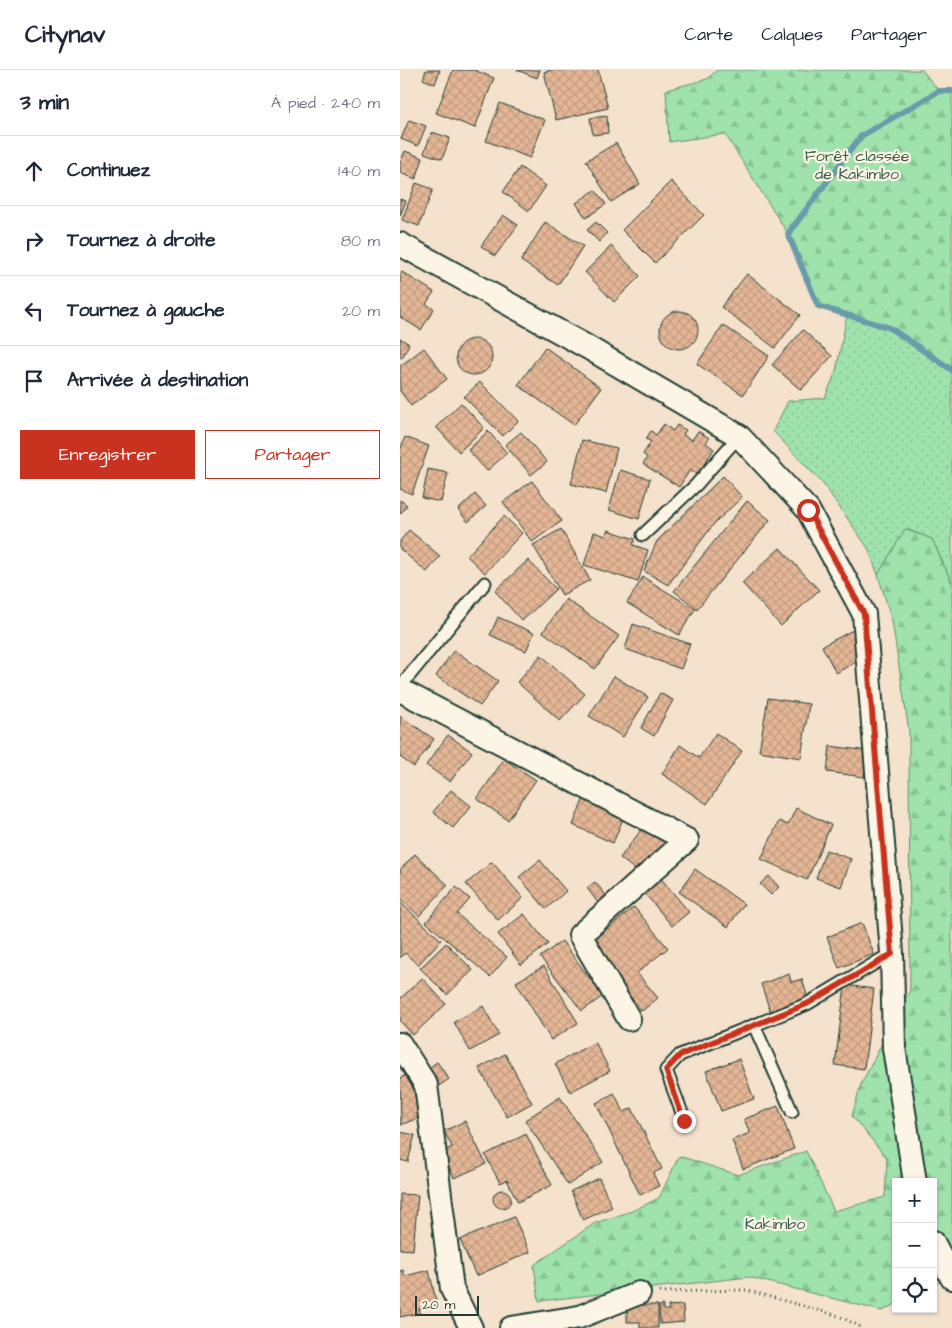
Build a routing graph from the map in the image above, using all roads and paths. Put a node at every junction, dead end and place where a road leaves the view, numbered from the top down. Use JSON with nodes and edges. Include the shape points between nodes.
{"nodes":[{"id":1,"x":400,"y":244,"type":"edge"},
{"id":2,"x":739,"y":436,"type":"junction"},
{"id":3,"x":643,"y":535,"type":"dead end"},
{"id":4,"x":484,"y":583,"type":"dead end"},
{"id":5,"x":400,"y":688,"type":"edge"},
{"id":6,"x":892,"y":954,"type":"junction"},
{"id":7,"x":629,"y":1019,"type":"dead end"},
{"id":8,"x":754,"y":1025,"type":"junction"},
{"id":9,"x":400,"y":1044,"type":"edge"},
{"id":10,"x":792,"y":1112,"type":"dead end"},
{"id":11,"x":684,"y":1121,"type":"dead end"},
{"id":12,"x":914,"y":1178,"type":"edge"},
{"id":13,"x":937,"y":1250,"type":"edge"},
{"id":14,"x":952,"y":1278,"type":"edge"},
{"id":15,"x":639,"y":1292,"type":"joint"},
{"id":16,"x":583,"y":1322,"type":"edge"},
{"id":17,"x":471,"y":1328,"type":"edge"},
{"id":18,"x":511,"y":1328,"type":"edge"},
{"id":19,"x":863,"y":1328,"type":"edge"}],
"edges":[{"from":1,"to":2,"type":"street","via":[[587,347]]},
{"from":2,"to":3,"type":"lane","via":[[696,485]]},
{"from":2,"to":6,"type":"street","via":[[808,510],[864,614]]},
{"from":4,"to":5,"type":"lane"},
{"from":5,"to":7,"type":"street","via":[[687,840],[580,936]]},
{"from":6,"to":8,"type":"lane","via":[[807,1004]]},
{"from":6,"to":12,"type":"street","via":[[894,1048]]},
{"from":8,"to":10,"type":"lane"},
{"from":8,"to":11,"type":"lane","via":[[680,1055],[666,1070]]},
{"from":9,"to":17,"type":"street","via":[[426,1084],[452,1288]]},
{"from":13,"to":14,"type":"street"},
{"from":15,"to":16,"type":"street"},
{"from":15,"to":19,"type":"path","via":[[746,1290],[839,1316]]},
{"from":16,"to":18,"type":"street"}]}
